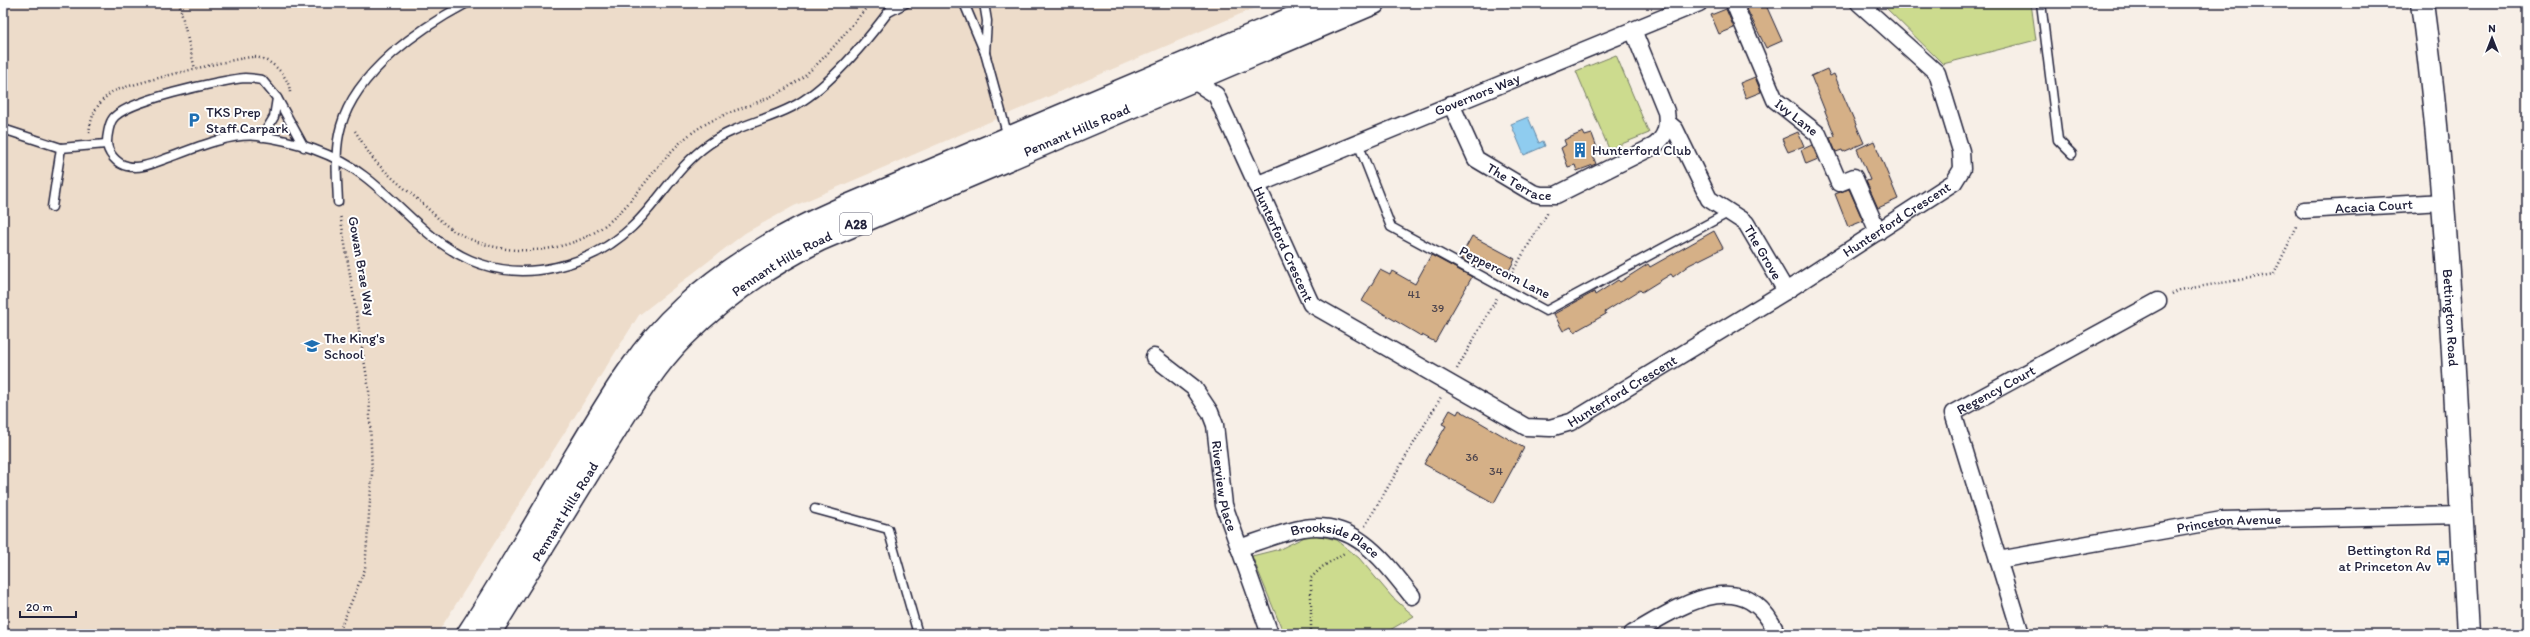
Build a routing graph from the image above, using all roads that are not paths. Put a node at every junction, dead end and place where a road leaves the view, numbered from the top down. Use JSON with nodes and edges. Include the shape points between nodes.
{"nodes":[{"id":1,"x":467,"y":3,"type":"edge"},
{"id":2,"x":895,"y":3,"type":"edge"},
{"id":3,"x":906,"y":3,"type":"edge"},
{"id":4,"x":964,"y":3,"type":"edge"},
{"id":5,"x":984,"y":3,"type":"edge"},
{"id":6,"x":1328,"y":3,"type":"edge"},
{"id":7,"x":1374,"y":3,"type":"edge"},
{"id":8,"x":1699,"y":3,"type":"edge"},
{"id":9,"x":1734,"y":3,"type":"edge"},
{"id":10,"x":1859,"y":3,"type":"edge"},
{"id":11,"x":2041,"y":3,"type":"edge"},
{"id":12,"x":2422,"y":3,"type":"edge"},
{"id":13,"x":887,"y":14,"type":"junction"},
{"id":14,"x":1633,"y":30,"type":"junction"},
{"id":15,"x":985,"y":54,"type":"junction"},
{"id":16,"x":1192,"y":80,"type":"junction"},
{"id":17,"x":277,"y":98,"type":"junction"},
{"id":18,"x":1452,"y":104,"type":"junction"},
{"id":19,"x":1668,"y":124,"type":"junction"},
{"id":20,"x":3,"y":129,"type":"edge"},
{"id":21,"x":262,"y":137,"type":"junction"},
{"id":22,"x":1008,"y":138,"type":"junction"},
{"id":23,"x":1358,"y":143,"type":"junction"},
{"id":24,"x":106,"y":144,"type":"junction"},
{"id":25,"x":304,"y":147,"type":"junction"},
{"id":26,"x":61,"y":148,"type":"junction"},
{"id":27,"x":2072,"y":154,"type":"dead end"},
{"id":28,"x":336,"y":160,"type":"junction"},
{"id":29,"x":1256,"y":185,"type":"junction"},
{"id":30,"x":338,"y":202,"type":"road end"},
{"id":31,"x":2443,"y":202,"type":"junction"},
{"id":32,"x":52,"y":207,"type":"dead end"},
{"id":33,"x":2304,"y":210,"type":"road end"},
{"id":34,"x":1728,"y":213,"type":"junction"},
{"id":35,"x":1878,"y":232,"type":"junction"},
{"id":36,"x":1786,"y":291,"type":"junction"},
{"id":37,"x":2158,"y":301,"type":"road end"},
{"id":38,"x":1154,"y":357,"type":"dead end"},
{"id":39,"x":815,"y":509,"type":"dead end"},
{"id":40,"x":2462,"y":515,"type":"junction"},
{"id":41,"x":1239,"y":548,"type":"junction"},
{"id":42,"x":1998,"y":560,"type":"junction"},
{"id":43,"x":1412,"y":596,"type":"dead end"},
{"id":44,"x":468,"y":634,"type":"edge"},
{"id":45,"x":489,"y":634,"type":"edge"},
{"id":46,"x":918,"y":634,"type":"edge"},
{"id":47,"x":1270,"y":634,"type":"edge"},
{"id":48,"x":1632,"y":634,"type":"edge"},
{"id":49,"x":1777,"y":634,"type":"edge"},
{"id":50,"x":2021,"y":634,"type":"edge"},
{"id":51,"x":2468,"y":634,"type":"edge"}],
"edges":[{"from":1,"to":28,"type":"lane","name":"Gowan Brae Way","via":[[412,37],[370,74],[349,102],[341,126]]},
{"from":2,"to":13,"type":"lane"},
{"from":3,"to":13,"type":"lane"},
{"from":4,"to":15,"type":"lane"},
{"from":5,"to":15,"type":"lane","via":[[987,21]]},
{"from":6,"to":22,"type":"main road","name":"Pennant Hills Road","number":"A28"},
{"from":7,"to":16,"type":"main road","name":"Pennant Hills Road","number":"A28"},
{"from":8,"to":14,"type":"street","name":"Governors Way"},
{"from":9,"to":35,"type":"street","name":"Ivy Lane","via":[[1775,100],[1818,134],[1839,183],[1854,177]]},
{"from":10,"to":35,"type":"street","name":"Hunterford Crescent","via":[[1937,73],[1960,151],[1962,170],[1954,182]]},
{"from":11,"to":27,"type":"lane","via":[[2058,140]]},
{"from":12,"to":31,"type":"main road","name":"Bettington Road"},
{"from":13,"to":28,"type":"lane","via":[[814,93],[790,108],[726,133],[708,144],[674,175],[634,225],[606,248],[581,261],[527,271],[500,268],[474,261],[446,248],[428,235],[363,175]]},
{"from":14,"to":18,"type":"street","name":"Governors Way"},
{"from":14,"to":19,"type":"street","via":[[1662,99]]},
{"from":15,"to":22,"type":"lane"},
{"from":16,"to":29,"type":"street","name":"Hunterford Crescent","via":[[1216,95]]},
{"from":16,"to":45,"type":"main road","name":"Pennant Hills Road","number":"A28","via":[[819,240],[786,256],[736,290],[683,337],[660,364],[633,402]]},
{"from":17,"to":21,"type":"lane","via":[[274,117]]},
{"from":17,"to":24,"type":"lane","via":[[262,80],[245,78],[148,99],[126,107],[112,119]]},
{"from":17,"to":25,"type":"lane"},
{"from":18,"to":19,"type":"street","name":"The Terrace","via":[[1476,159],[1533,193],[1541,195],[1556,195],[1654,146],[1666,133]]},
{"from":18,"to":23,"type":"street","name":"Governors Way"},
{"from":19,"to":34,"type":"street","name":"The Grove","via":[[1675,129],[1709,199]]},
{"from":20,"to":26,"type":"lane"},
{"from":21,"to":24,"type":"lane","via":[[242,135],[150,165],[128,167],[112,157]]},
{"from":21,"to":25,"type":"lane"},
{"from":22,"to":44,"type":"main road","name":"Pennant Hills Road","number":"A28","via":[[794,230],[751,254],[682,309],[658,334],[600,414]]},
{"from":23,"to":29,"type":"street","name":"Governors Way"},
{"from":23,"to":34,"type":"lane","name":"Peppercorn Lane","via":[[1391,226],[1546,311]]},
{"from":24,"to":26,"type":"lane"},
{"from":25,"to":28,"type":"lane"},
{"from":26,"to":32,"type":"lane"},
{"from":28,"to":30,"type":"lane","name":"Gowan Brae Way"},
{"from":29,"to":36,"type":"street","name":"Hunterford Crescent","via":[[1311,304],[1526,427],[1550,428],[1571,422]]},
{"from":31,"to":33,"type":"street","name":"Acacia Court"},
{"from":31,"to":40,"type":"main road","name":"Bettington Road"},
{"from":34,"to":36,"type":"street","name":"The Grove","via":[[1746,223]]},
{"from":35,"to":36,"type":"street","name":"Hunterford Crescent"},
{"from":37,"to":42,"type":"street","name":"Regency Court","via":[[1953,413]]},
{"from":38,"to":41,"type":"street","name":"Riverview Place","via":[[1194,388],[1210,412],[1216,433],[1222,496]]},
{"from":39,"to":46,"type":"lane","via":[[888,529]]},
{"from":40,"to":42,"type":"street","name":"Princeton Avenue","via":[[2222,520]]},
{"from":40,"to":51,"type":"main road","name":"Bettington Road"},
{"from":41,"to":43,"type":"street","name":"Brookside Place","via":[[1304,528],[1329,528],[1358,538],[1368,545]]},
{"from":41,"to":47,"type":"street","name":"Riverview Place"},
{"from":42,"to":50,"type":"street","name":"Regency Court"},
{"from":48,"to":49,"type":"street","via":[[1688,602],[1715,594],[1744,598],[1757,605],[1768,616]]}]}
